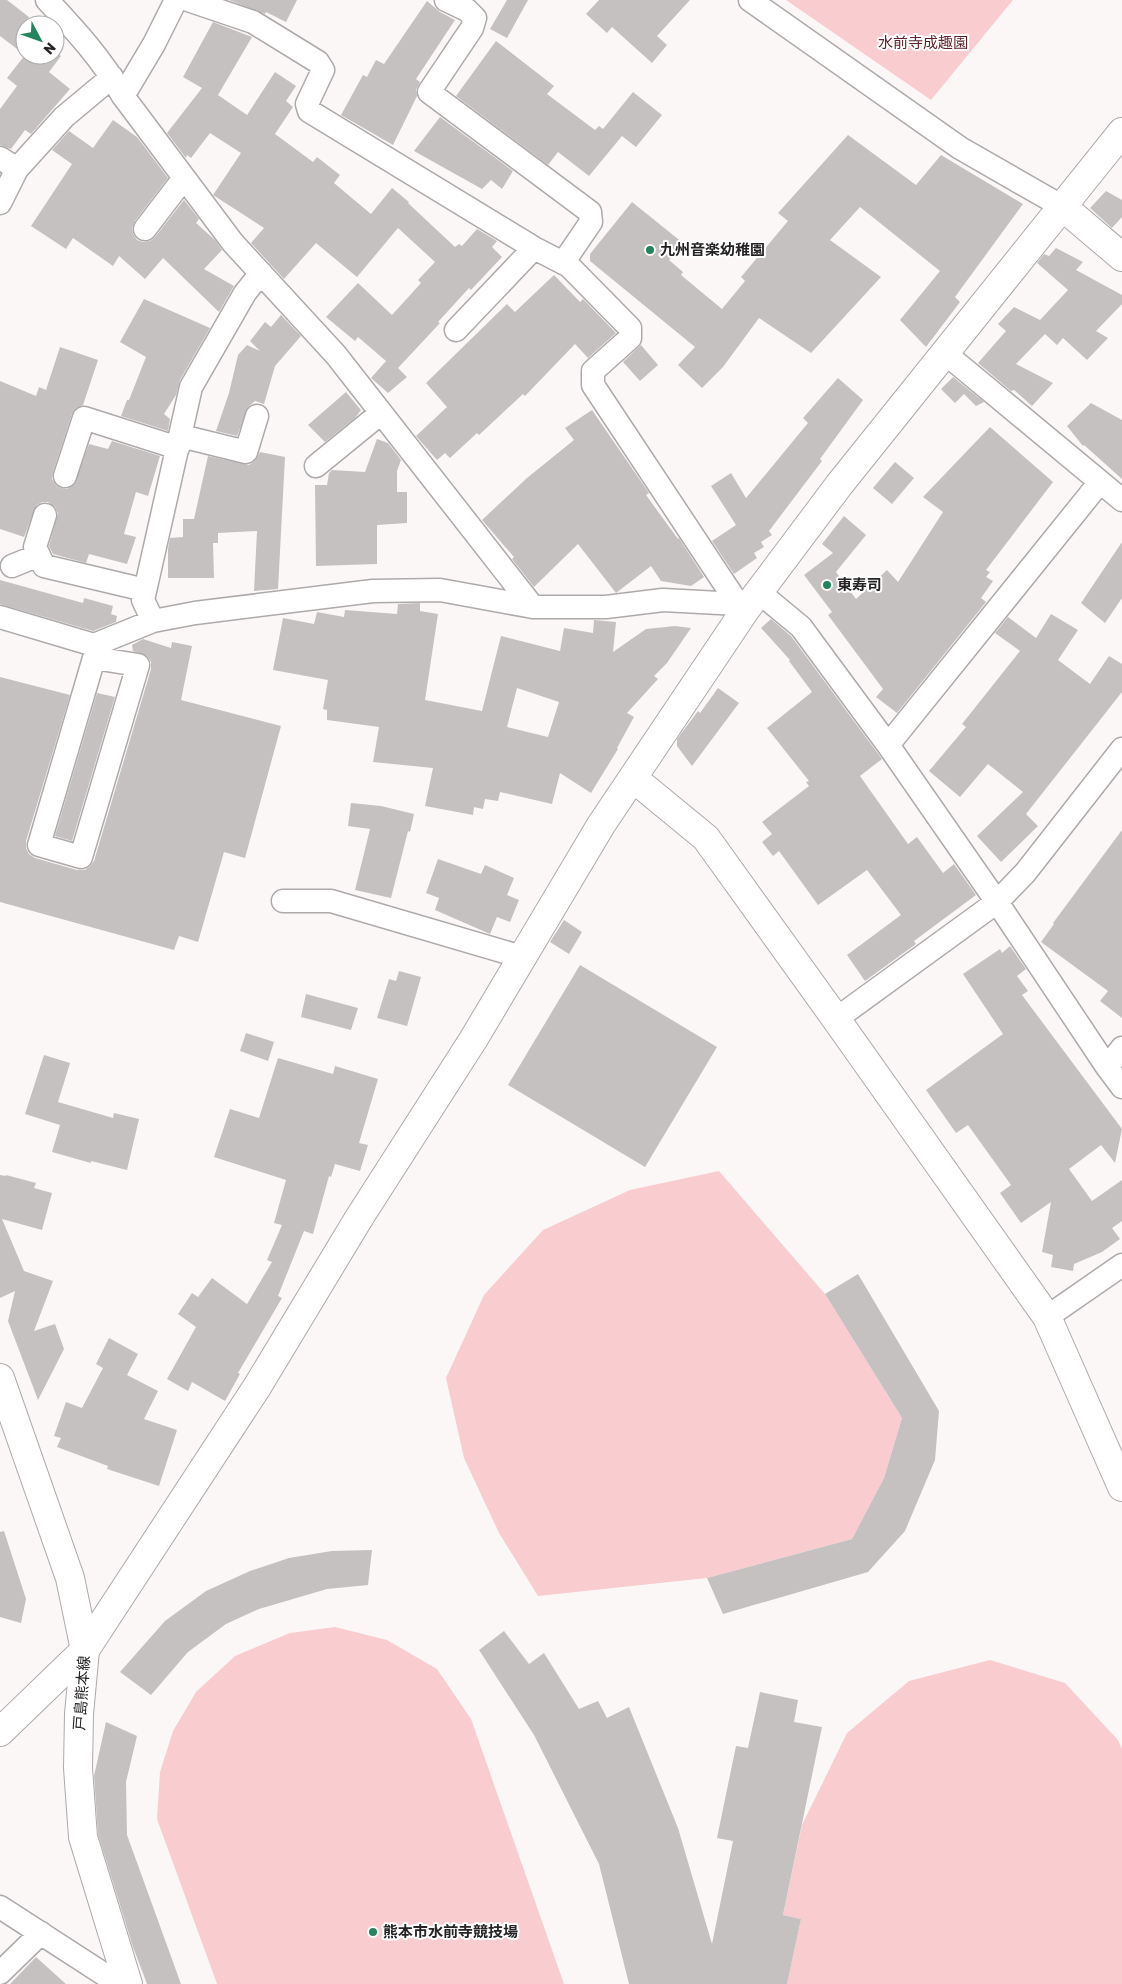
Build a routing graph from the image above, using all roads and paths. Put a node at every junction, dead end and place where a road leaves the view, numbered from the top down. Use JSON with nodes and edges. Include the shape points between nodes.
{"nodes":[{"id":1,"x":47,"y":0,"type":"edge"},
{"id":2,"x":176,"y":0,"type":"edge"},
{"id":3,"x":188,"y":0,"type":"edge"},
{"id":4,"x":446,"y":0,"type":"edge"},
{"id":5,"x":750,"y":0,"type":"edge"},
{"id":6,"x":118,"y":86,"type":"junction"},
{"id":7,"x":1122,"y":132,"type":"edge"},
{"id":8,"x":9,"y":163,"type":"edge"},
{"id":9,"x":184,"y":178,"type":"junction"},
{"id":10,"x":0,"y":204,"type":"edge"},
{"id":11,"x":1063,"y":206,"type":"junction"},
{"id":12,"x":145,"y":229,"type":"dead end"},
{"id":13,"x":534,"y":248,"type":"junction"},
{"id":14,"x":1122,"y":257,"type":"edge"},
{"id":15,"x":563,"y":263,"type":"junction"},
{"id":16,"x":262,"y":273,"type":"junction"},
{"id":17,"x":456,"y":330,"type":"dead end"},
{"id":18,"x":946,"y":354,"type":"junction"},
{"id":19,"x":381,"y":413,"type":"junction"},
{"id":20,"x":257,"y":416,"type":"dead end"},
{"id":21,"x":179,"y":442,"type":"junction"},
{"id":22,"x":316,"y":466,"type":"dead end"},
{"id":23,"x":65,"y":476,"type":"dead end"},
{"id":24,"x":1100,"y":482,"type":"junction"},
{"id":25,"x":1122,"y":500,"type":"edge"},
{"id":26,"x":45,"y":515,"type":"dead end"},
{"id":27,"x":39,"y":555,"type":"junction"},
{"id":28,"x":12,"y":566,"type":"dead end"},
{"id":29,"x":145,"y":590,"type":"junction"},
{"id":30,"x":748,"y":602,"type":"junction"},
{"id":31,"x":533,"y":607,"type":"junction"},
{"id":32,"x":0,"y":617,"type":"edge"},
{"id":33,"x":153,"y":622,"type":"junction"},
{"id":34,"x":138,"y":665,"type":"joint"},
{"id":35,"x":888,"y":744,"type":"junction"},
{"id":36,"x":1122,"y":750,"type":"edge"},
{"id":37,"x":633,"y":778,"type":"junction"},
{"id":38,"x":283,"y":902,"type":"dead end"},
{"id":39,"x":997,"y":902,"type":"junction"},
{"id":40,"x":522,"y":957,"type":"junction"},
{"id":41,"x":836,"y":1019,"type":"junction"},
{"id":42,"x":1122,"y":1048,"type":"edge"},
{"id":43,"x":1107,"y":1067,"type":"junction"},
{"id":44,"x":1122,"y":1087,"type":"edge"},
{"id":45,"x":1122,"y":1265,"type":"edge"},
{"id":46,"x":1047,"y":1317,"type":"junction"},
{"id":47,"x":0,"y":1378,"type":"edge"},
{"id":48,"x":1122,"y":1487,"type":"edge"},
{"id":49,"x":85,"y":1650,"type":"junction"},
{"id":50,"x":0,"y":1732,"type":"edge"},
{"id":51,"x":0,"y":1906,"type":"edge"},
{"id":52,"x":41,"y":1933,"type":"junction"},
{"id":53,"x":0,"y":1973,"type":"edge"},
{"id":54,"x":119,"y":1984,"type":"edge"},
{"id":55,"x":128,"y":1984,"type":"edge"}],
"edges":[{"from":1,"to":6,"type":"street","via":[[88,44]]},
{"from":2,"to":6,"type":"street","via":[[154,44]]},
{"from":3,"to":13,"type":"street","via":[[253,22],[318,62],[323,70],[306,104],[309,111]]},
{"from":4,"to":15,"type":"street","via":[[467,10],[475,18],[472,28],[429,92],[590,212],[591,222]]},
{"from":5,"to":11,"type":"street","via":[[960,148]]},
{"from":6,"to":8,"type":"street","via":[[64,117]]},
{"from":6,"to":9,"type":"street"},
{"from":7,"to":11,"type":"street"},
{"from":8,"to":10,"type":"street"},
{"from":9,"to":12,"type":"street"},
{"from":9,"to":16,"type":"street","via":[[233,243]]},
{"from":11,"to":14,"type":"street"},
{"from":11,"to":18,"type":"street"},
{"from":13,"to":15,"type":"street"},
{"from":13,"to":17,"type":"street"},
{"from":15,"to":30,"type":"street","via":[[630,328],[630,338],[594,371],[592,384]]},
{"from":16,"to":19,"type":"street","via":[[336,355]]},
{"from":16,"to":21,"type":"street","via":[[246,293],[191,387]]},
{"from":18,"to":24,"type":"street"},
{"from":18,"to":30,"type":"street"},
{"from":19,"to":22,"type":"street"},
{"from":19,"to":31,"type":"street"},
{"from":20,"to":21,"type":"street","via":[[246,452]]},
{"from":21,"to":23,"type":"street","via":[[84,418]]},
{"from":21,"to":29,"type":"street"},
{"from":24,"to":25,"type":"street"},
{"from":24,"to":35,"type":"street"},
{"from":26,"to":27,"type":"street","via":[[35,547]]},
{"from":27,"to":28,"type":"street"},
{"from":27,"to":29,"type":"street","via":[[44,566]]},
{"from":29,"to":33,"type":"street","via":[[143,600]]},
{"from":30,"to":31,"type":"street","via":[[662,600],[606,608]]},
{"from":30,"to":35,"type":"street","via":[[801,627]]},
{"from":30,"to":37,"type":"street"},
{"from":31,"to":33,"type":"street","via":[[440,590],[373,591],[195,613]]},
{"from":32,"to":33,"type":"street","via":[[94,645]]},
{"from":34,"to":34,"type":"street","via":[[81,857],[39,845],[94,658]]},
{"from":35,"to":39,"type":"street"},
{"from":36,"to":39,"type":"street","via":[[1025,873]]},
{"from":37,"to":40,"type":"street"},
{"from":37,"to":41,"type":"street","via":[[706,838]]},
{"from":38,"to":40,"type":"street","via":[[331,901]]},
{"from":39,"to":41,"type":"street"},
{"from":39,"to":43,"type":"street"},
{"from":40,"to":49,"type":"street","via":[[257,1387]]},
{"from":41,"to":46,"type":"street"},
{"from":42,"to":43,"type":"street"},
{"from":43,"to":44,"type":"street"},
{"from":45,"to":46,"type":"street"},
{"from":46,"to":48,"type":"street"},
{"from":47,"to":49,"type":"street","name":"戸島熊本線","via":[[70,1578]]},
{"from":49,"to":50,"type":"street"},
{"from":49,"to":55,"type":"street","name":"戸島熊本線","via":[[78,1768],[83,1837]]},
{"from":51,"to":52,"type":"street"},
{"from":52,"to":53,"type":"street"},
{"from":52,"to":54,"type":"street"}]}
